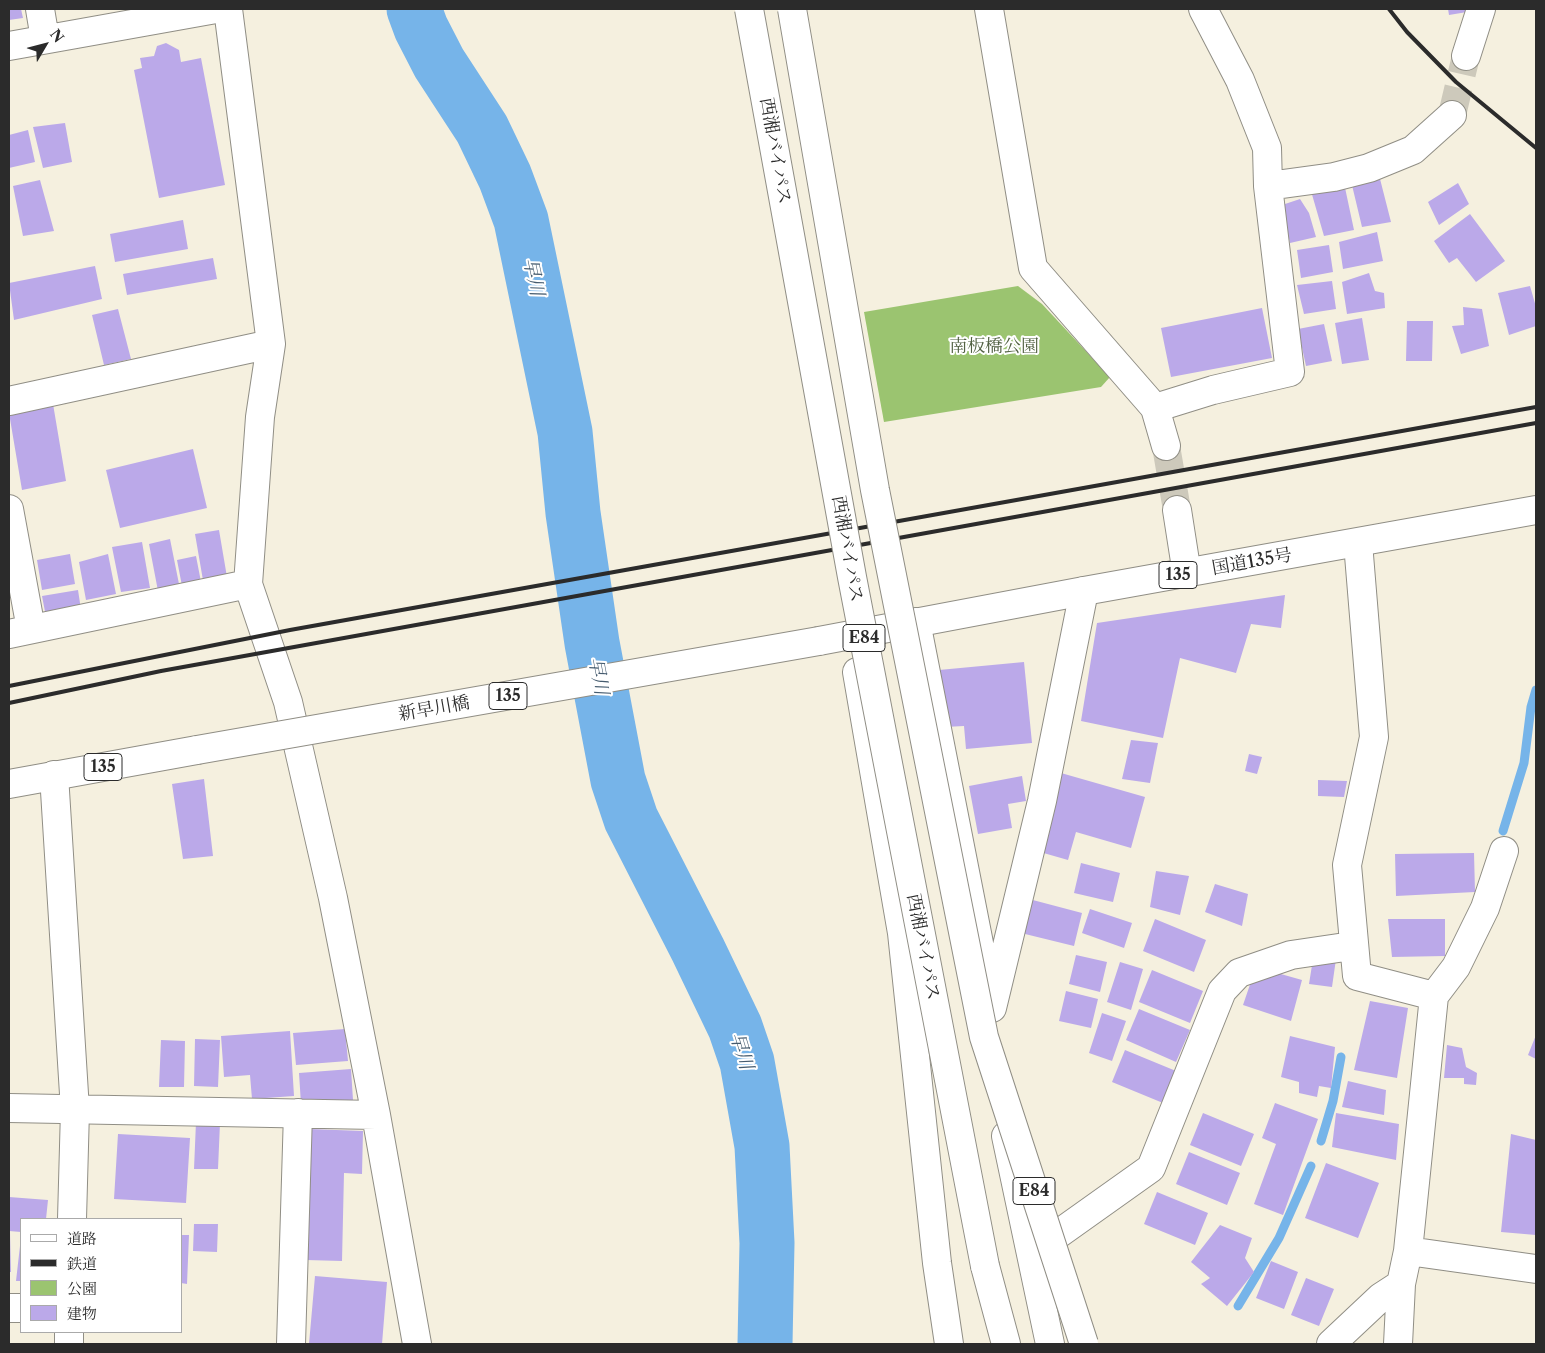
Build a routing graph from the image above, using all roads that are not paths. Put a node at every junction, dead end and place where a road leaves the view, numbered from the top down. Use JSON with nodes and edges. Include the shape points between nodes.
{"nodes":[{"id":1,"x":40,"y":9,"type":"edge"},
{"id":2,"x":216,"y":9,"type":"edge"},
{"id":3,"x":228,"y":9,"type":"edge"},
{"id":4,"x":749,"y":9,"type":"edge"},
{"id":5,"x":792,"y":9,"type":"edge"},
{"id":6,"x":989,"y":9,"type":"edge"},
{"id":7,"x":1203,"y":9,"type":"edge"},
{"id":8,"x":1481,"y":9,"type":"edge"},
{"id":9,"x":45,"y":39,"type":"junction"},
{"id":10,"x":9,"y":46,"type":"edge"},
{"id":11,"x":1466,"y":56,"type":"tunnel mouth"},
{"id":12,"x":1452,"y":115,"type":"tunnel mouth"},
{"id":13,"x":1268,"y":186,"type":"junction"},
{"id":14,"x":271,"y":344,"type":"junction"},
{"id":15,"x":9,"y":401,"type":"edge"},
{"id":16,"x":1155,"y":408,"type":"junction"},
{"id":17,"x":1166,"y":446,"type":"tunnel mouth"},
{"id":18,"x":9,"y":510,"type":"edge"},
{"id":19,"x":1177,"y":510,"type":"tunnel mouth"},
{"id":20,"x":1536,"y":510,"type":"edge"},
{"id":21,"x":1358,"y":543,"type":"junction"},
{"id":22,"x":1187,"y":574,"type":"junction"},
{"id":23,"x":248,"y":584,"type":"junction"},
{"id":24,"x":1084,"y":591,"type":"junction"},
{"id":25,"x":916,"y":622,"type":"junction"},
{"id":26,"x":20,"y":631,"type":"edge"},
{"id":27,"x":851,"y":634,"type":"junction"},
{"id":28,"x":820,"y":641,"type":"joint"},
{"id":29,"x":54,"y":775,"type":"junction"},
{"id":30,"x":9,"y":784,"type":"edge"},
{"id":31,"x":1504,"y":851,"type":"dead end"},
{"id":32,"x":1352,"y":946,"type":"junction"},
{"id":33,"x":1434,"y":996,"type":"junction"},
{"id":34,"x":992,"y":1008,"type":"junction"},
{"id":35,"x":984,"y":1037,"type":"junction"},
{"id":36,"x":9,"y":1108,"type":"edge"},
{"id":37,"x":75,"y":1110,"type":"junction"},
{"id":38,"x":298,"y":1113,"type":"junction"},
{"id":39,"x":376,"y":1115,"type":"junction"},
{"id":40,"x":72,"y":1218,"type":"edge"},
{"id":41,"x":1040,"y":1247,"type":"junction"},
{"id":42,"x":1408,"y":1251,"type":"junction"},
{"id":43,"x":985,"y":1266,"type":"junction"},
{"id":44,"x":1536,"y":1269,"type":"edge"},
{"id":45,"x":1401,"y":1284,"type":"junction"},
{"id":46,"x":291,"y":1344,"type":"edge"},
{"id":47,"x":417,"y":1344,"type":"edge"},
{"id":48,"x":949,"y":1344,"type":"edge"},
{"id":49,"x":995,"y":1344,"type":"edge"},
{"id":50,"x":1006,"y":1344,"type":"edge"},
{"id":51,"x":1050,"y":1344,"type":"edge"},
{"id":52,"x":1063,"y":1344,"type":"edge"},
{"id":53,"x":1084,"y":1344,"type":"edge"},
{"id":54,"x":1331,"y":1344,"type":"edge"},
{"id":55,"x":1398,"y":1344,"type":"edge"}],
"edges":[{"from":1,"to":9,"type":"main road"},
{"from":2,"to":9,"type":"main road"},
{"from":3,"to":14,"type":"main road"},
{"from":4,"to":43,"type":"main road","name":"西湘バイパス","number":"E84","bridge":true,"via":[[852,577]]},
{"from":5,"to":35,"type":"main road","number":"E84","bridge":true,"via":[[875,490]]},
{"from":6,"to":16,"type":"main road","via":[[1032,268]]},
{"from":7,"to":13,"type":"main road","via":[[1240,80],[1267,148]]},
{"from":8,"to":11,"type":"main road"},
{"from":9,"to":10,"type":"main road"},
{"from":12,"to":13,"type":"main road","via":[[1413,150],[1369,168],[1334,177]]},
{"from":13,"to":16,"type":"main road","via":[[1290,372]]},
{"from":14,"to":15,"type":"main road"},
{"from":14,"to":23,"type":"main road","via":[[260,417]]},
{"from":16,"to":17,"type":"main road"},
{"from":18,"to":26,"type":"main road"},
{"from":19,"to":22,"type":"main road"},
{"from":20,"to":21,"type":"main road","name":"国道135号","number":"135"},
{"from":21,"to":22,"type":"main road","name":"国道135号","number":"135"},
{"from":21,"to":32,"type":"main road","via":[[1374,737],[1347,865]]},
{"from":22,"to":24,"type":"main road","name":"国道135号","number":"135"},
{"from":23,"to":26,"type":"main road"},
{"from":23,"to":39,"type":"main road","via":[[288,702],[333,898]]},
{"from":24,"to":25,"type":"main road","name":"国道135号","number":"135"},
{"from":24,"to":34,"type":"main road","via":[[1042,801]]},
{"from":25,"to":27,"type":"main road","name":"国道135号","number":"135"},
{"from":25,"to":34,"type":"main road"},
{"from":27,"to":28,"type":"main road","name":"国道135号","number":"135"},
{"from":27,"to":48,"type":"main road","via":[[902,933],[937,1263]]},
{"from":28,"to":29,"type":"main road","name":"新早川橋","number":"135","bridge":true},
{"from":29,"to":30,"type":"main road","number":"135"},
{"from":29,"to":37,"type":"main road"},
{"from":31,"to":33,"type":"main road","via":[[1485,908],[1456,966]]},
{"from":32,"to":33,"type":"main road","via":[[1357,976]]},
{"from":32,"to":41,"type":"main road","via":[[1291,955],[1239,973],[1222,991],[1151,1168]]},
{"from":33,"to":42,"type":"main road"},
{"from":34,"to":41,"type":"main road"},
{"from":35,"to":51,"type":"main road","number":"E84","bridge":true},
{"from":35,"to":53,"type":"main road","number":"E84","bridge":true},
{"from":36,"to":37,"type":"main road"},
{"from":37,"to":38,"type":"main road"},
{"from":37,"to":40,"type":"main road"},
{"from":38,"to":39,"type":"main road"},
{"from":38,"to":46,"type":"main road"},
{"from":39,"to":47,"type":"main road"},
{"from":41,"to":52,"type":"main road"},
{"from":42,"to":44,"type":"main road"},
{"from":42,"to":45,"type":"main road"},
{"from":43,"to":49,"type":"main road","number":"E84"},
{"from":43,"to":50,"type":"main road","number":"E84"},
{"from":45,"to":54,"type":"main road","via":[[1381,1297]]},
{"from":45,"to":55,"type":"main road"}]}
